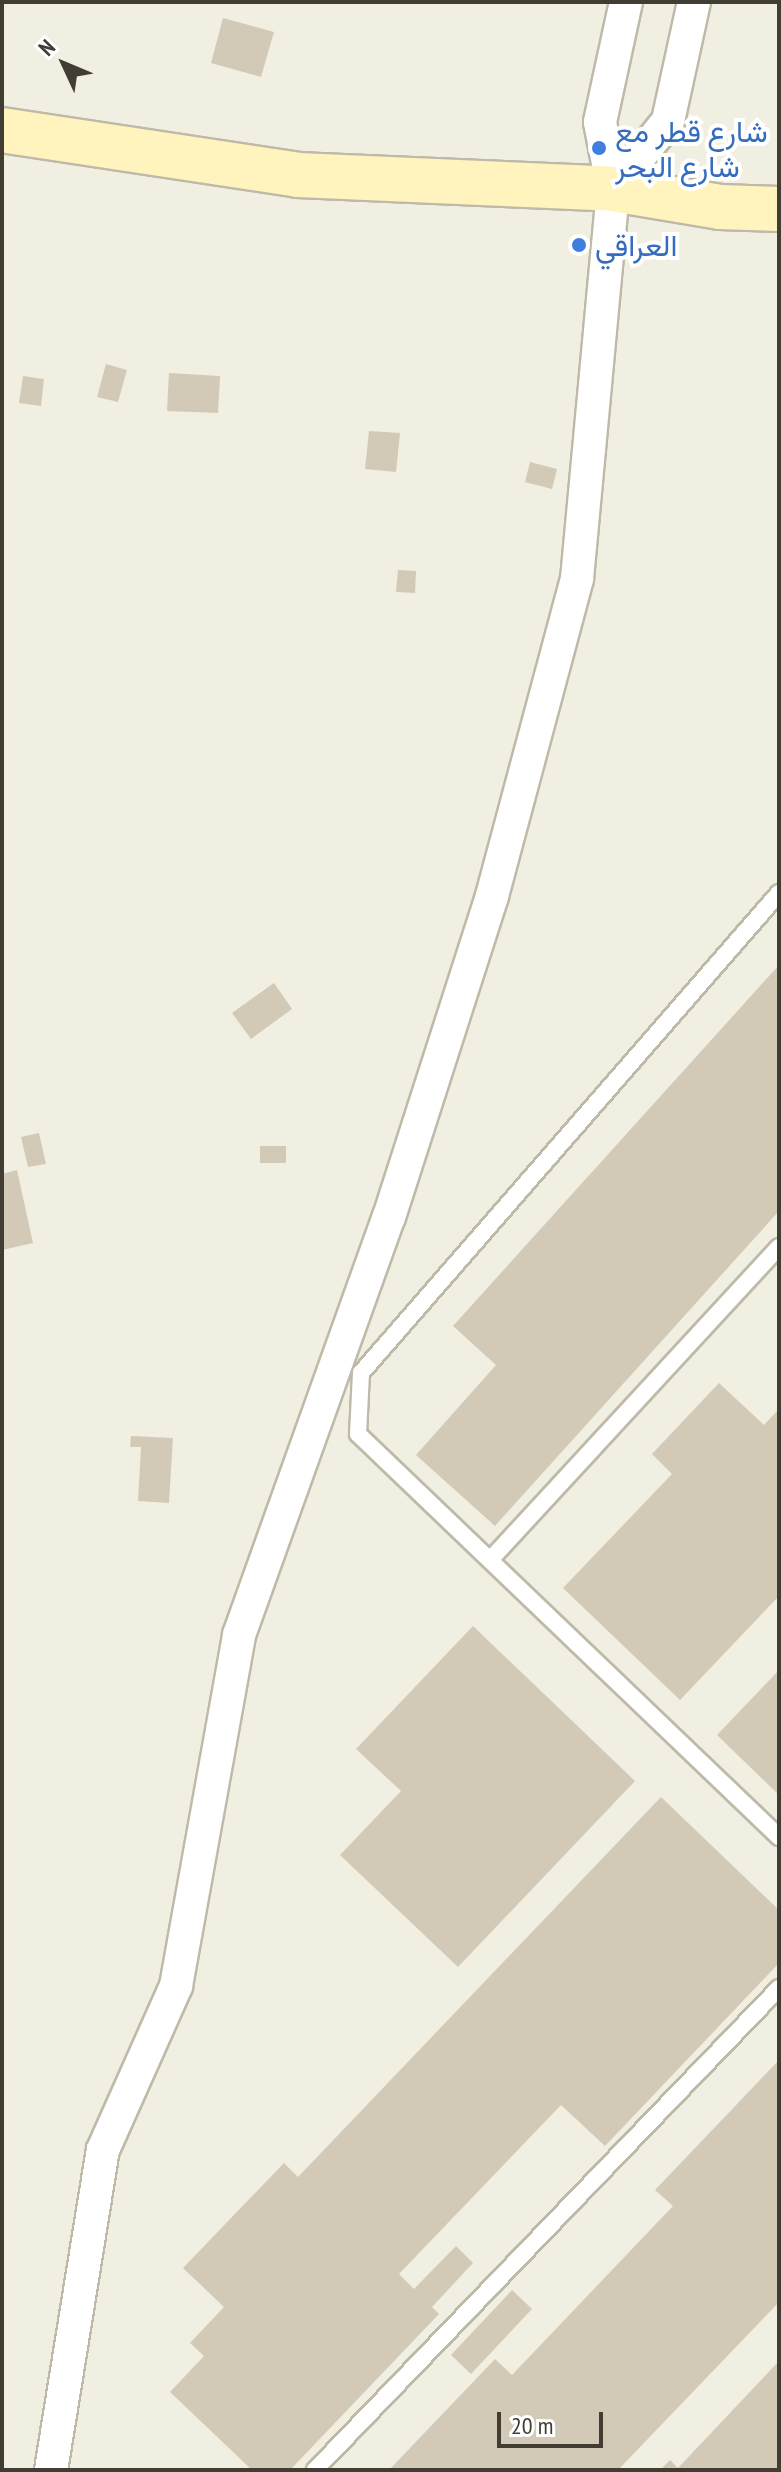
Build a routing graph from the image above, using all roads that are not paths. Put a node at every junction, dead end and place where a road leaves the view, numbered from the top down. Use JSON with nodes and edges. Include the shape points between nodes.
{"nodes":[{"id":1,"x":626,"y":2,"type":"edge"},
{"id":2,"x":694,"y":2,"type":"edge"},
{"id":3,"x":2,"y":130,"type":"edge"},
{"id":4,"x":613,"y":189,"type":"junction"},
{"id":5,"x":779,"y":209,"type":"edge"},
{"id":6,"x":779,"y":893,"type":"edge"},
{"id":7,"x":779,"y":1247,"type":"edge"},
{"id":8,"x":490,"y":1560,"type":"junction"},
{"id":9,"x":779,"y":1837,"type":"edge"},
{"id":10,"x":779,"y":1988,"type":"edge"},
{"id":11,"x":51,"y":2470,"type":"edge"},
{"id":12,"x":315,"y":2470,"type":"edge"}],
"edges":[{"from":1,"to":4,"type":"street","via":[[600,122]]},
{"from":2,"to":4,"type":"street","via":[[668,121]]},
{"from":3,"to":4,"type":"main road","via":[[298,175]]},
{"from":4,"to":5,"type":"main road","via":[[720,207]]},
{"from":4,"to":11,"type":"street","via":[[577,579],[487,910],[389,1217],[239,1635],[176,1986],[103,2150]]},
{"from":6,"to":8,"type":"lane","via":[[361,1373],[358,1434]]},
{"from":7,"to":8,"type":"lane"},
{"from":8,"to":9,"type":"lane"},
{"from":10,"to":12,"type":"lane"}]}
